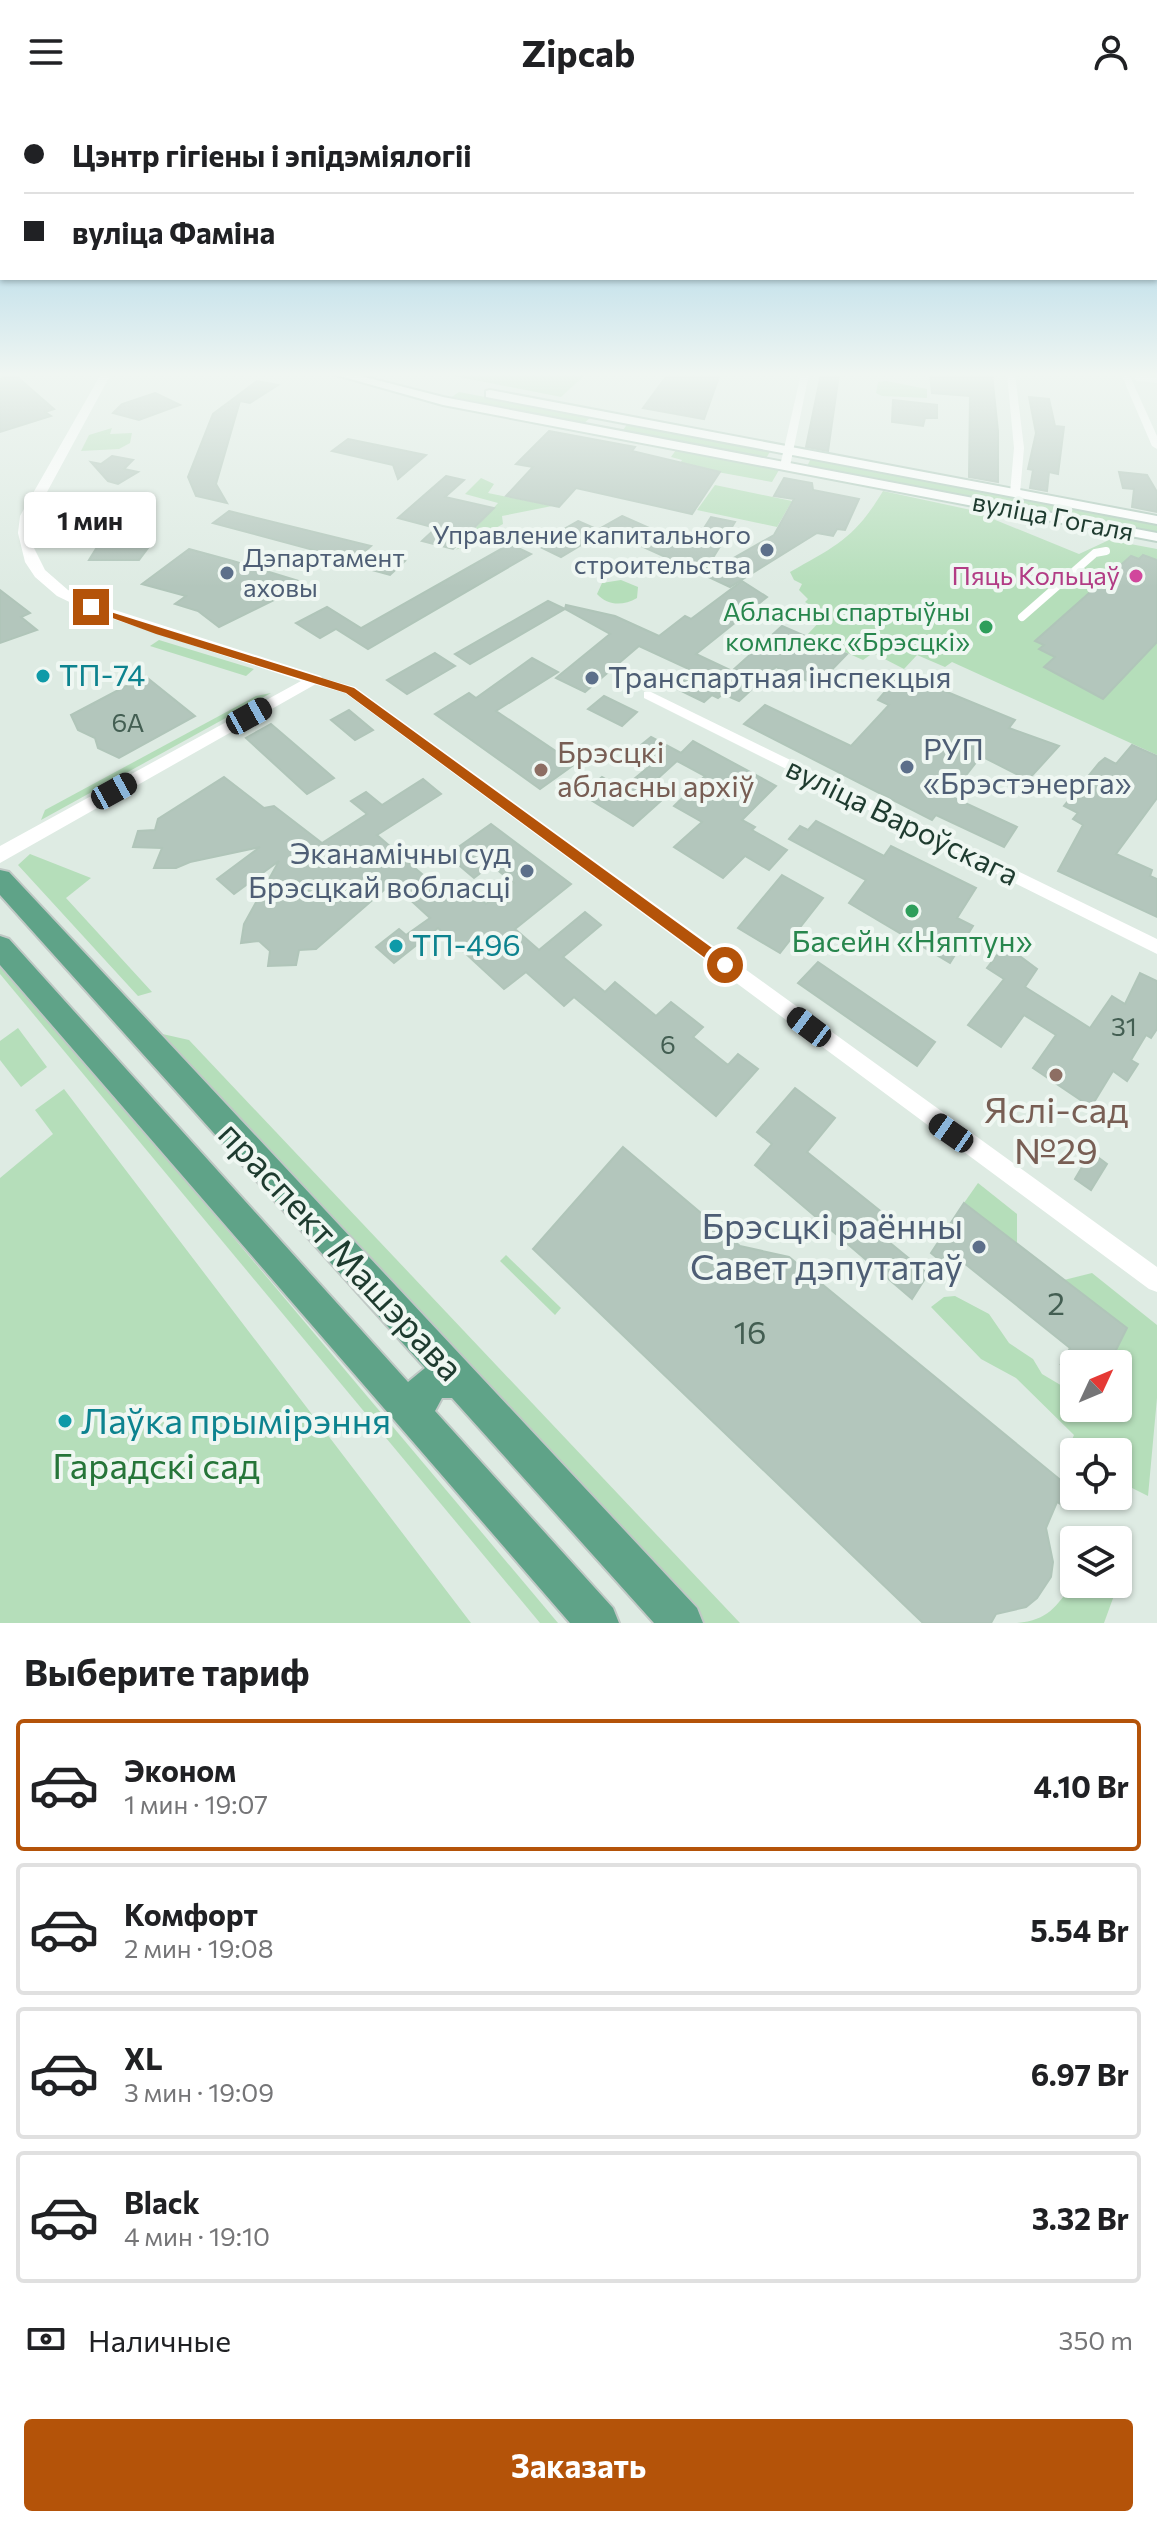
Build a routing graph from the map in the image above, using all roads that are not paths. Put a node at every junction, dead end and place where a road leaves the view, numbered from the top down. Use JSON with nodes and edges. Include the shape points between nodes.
{"nodes":[{"id":1,"x":67,"y":445,"type":"edge"},
{"id":2,"x":673,"y":445,"type":"edge"},
{"id":3,"x":761,"y":445,"type":"edge"},
{"id":4,"x":790,"y":445,"type":"edge"},
{"id":5,"x":1019,"y":445,"type":"edge"},
{"id":6,"x":789,"y":450,"type":"junction"},
{"id":7,"x":785,"y":466,"type":"junction"},
{"id":8,"x":1015,"y":493,"type":"junction"},
{"id":9,"x":1157,"y":520,"type":"edge"},
{"id":10,"x":1157,"y":537,"type":"edge"},
{"id":11,"x":1106,"y":551,"type":"dead end"},
{"id":12,"x":1022,"y":617,"type":"dead end"},
{"id":13,"x":315,"y":680,"type":"junction"},
{"id":14,"x":649,"y":695,"type":"dead end"},
{"id":15,"x":0,"y":855,"type":"edge"},
{"id":16,"x":0,"y":879,"type":"edge"},
{"id":17,"x":0,"y":947,"type":"edge"},
{"id":18,"x":1157,"y":947,"type":"edge"},
{"id":19,"x":1157,"y":1281,"type":"edge"},
{"id":20,"x":459,"y":1381,"type":"junction"},
{"id":21,"x":416,"y":1417,"type":"junction"},
{"id":22,"x":598,"y":1623,"type":"edge"},
{"id":23,"x":682,"y":1623,"type":"edge"}],
"edges":[{"from":1,"to":13,"type":"street","via":[[27,516],[24,540],[39,575],[60,594],[91,607]]},
{"from":2,"to":7,"type":"main road","name":"вуліца Гогаля"},
{"from":3,"to":6,"type":"main road","name":"вуліца Гогаля"},
{"from":4,"to":6,"type":"street"},
{"from":5,"to":8,"type":"street"},
{"from":6,"to":7,"type":"street"},
{"from":6,"to":8,"type":"main road","name":"вуліца Гогаля"},
{"from":7,"to":10,"type":"main road","name":"вуліца Гогаля"},
{"from":8,"to":9,"type":"main road","name":"вуліца Гогаля"},
{"from":11,"to":12,"type":"street","via":[[1095,553]]},
{"from":13,"to":15,"type":"street"},
{"from":13,"to":19,"type":"street","via":[[350,690]]},
{"from":14,"to":18,"type":"street","name":"вуліца Вароўскага"},
{"from":16,"to":20,"type":"main road","name":"праспект Машэрава"},
{"from":17,"to":21,"type":"main road","name":"праспект Машэрава"},
{"from":20,"to":21,"type":"main road","via":[[429,1383],[416,1403]]},
{"from":20,"to":23,"type":"main road","name":"праспект Машэрава"},
{"from":21,"to":22,"type":"main road","name":"праспект Машэрава"}]}
